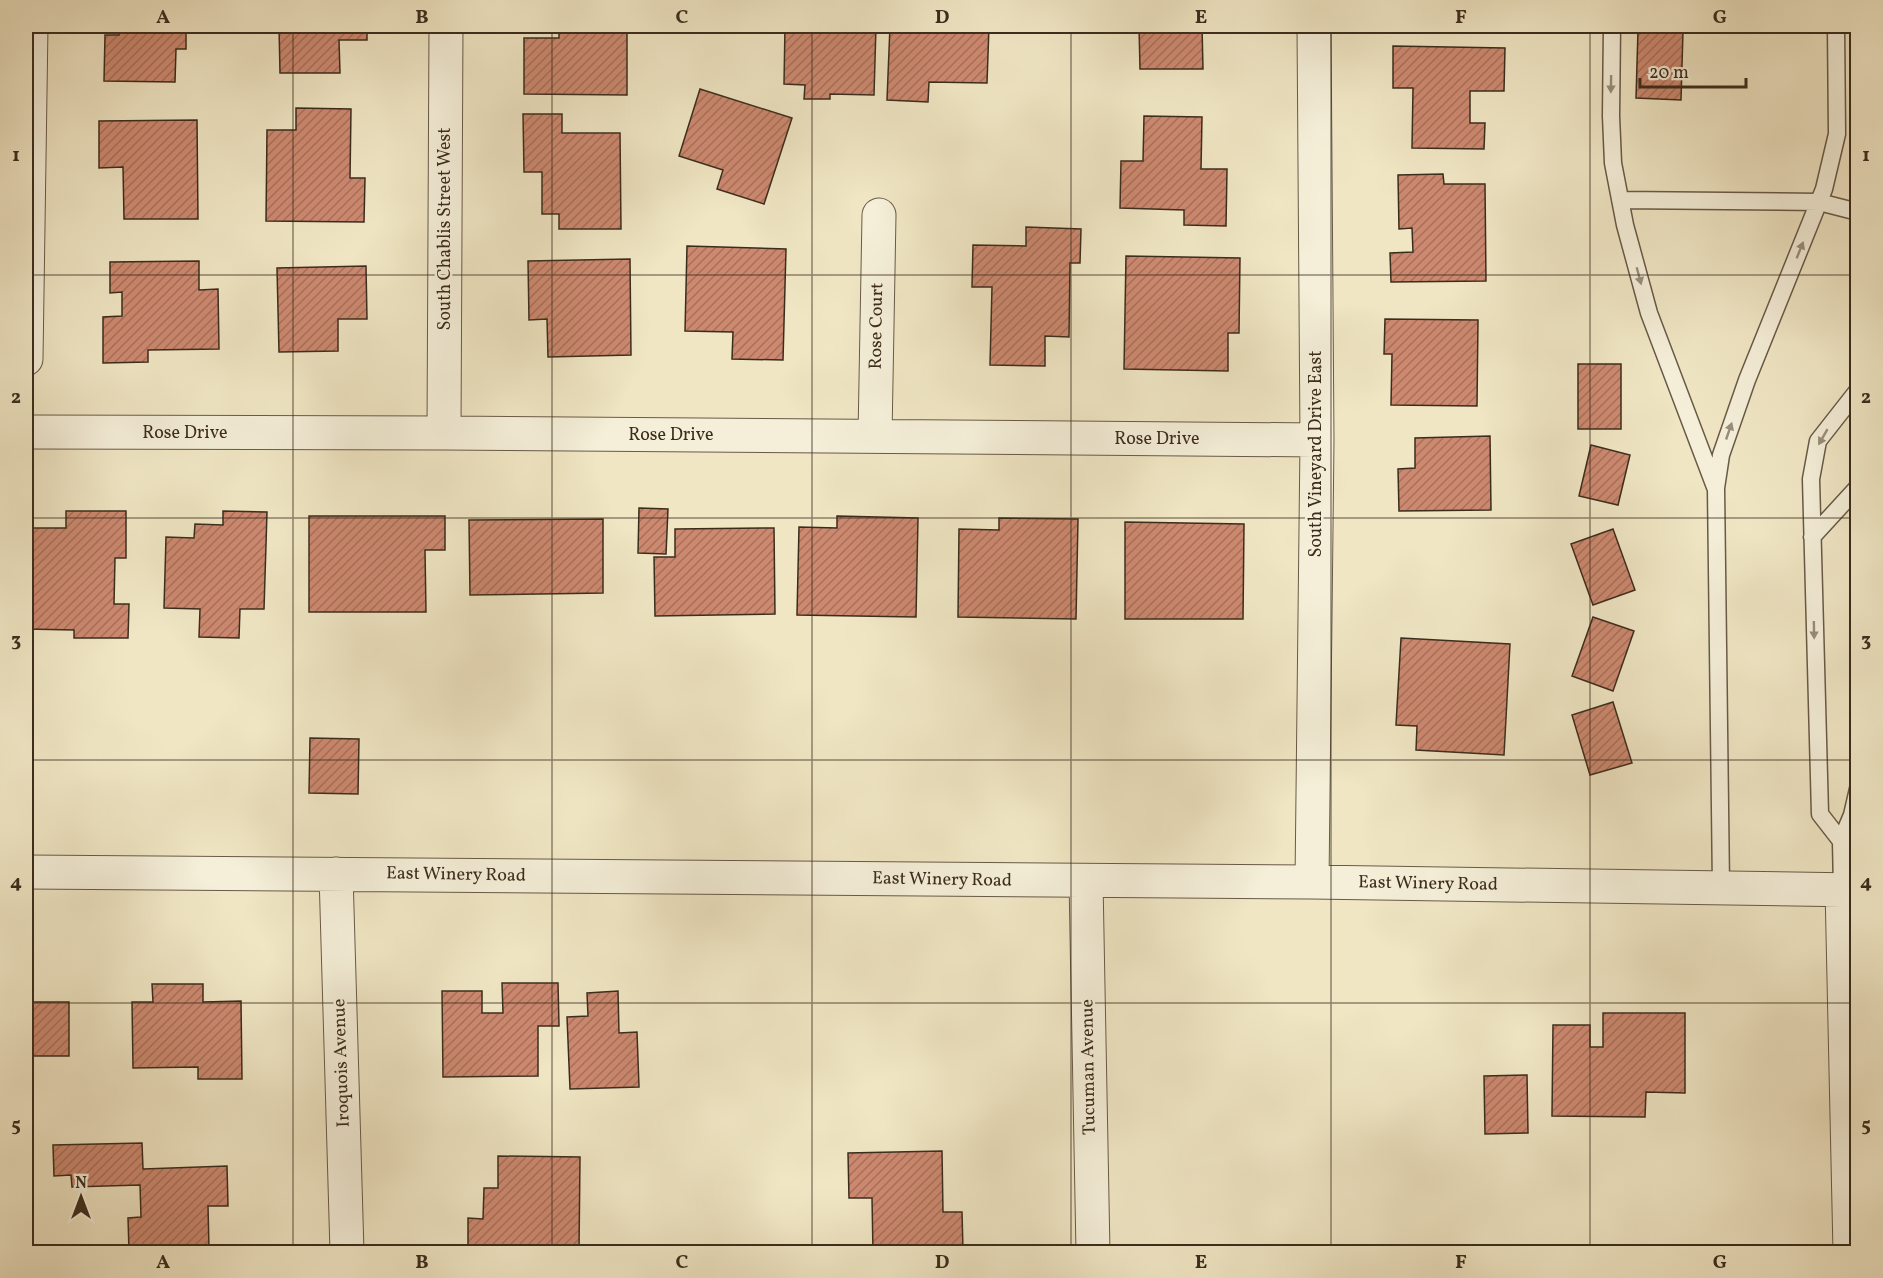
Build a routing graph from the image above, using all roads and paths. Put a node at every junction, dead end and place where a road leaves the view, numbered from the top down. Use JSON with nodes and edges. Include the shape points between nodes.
{"nodes":[{"id":1,"x":31,"y":26,"type":"edge"},
{"id":2,"x":446,"y":26,"type":"edge"},
{"id":3,"x":1314,"y":26,"type":"edge"},
{"id":4,"x":1612,"y":26,"type":"edge"},
{"id":5,"x":1836,"y":26,"type":"edge"},
{"id":6,"x":1620,"y":200,"type":"junction"},
{"id":7,"x":1819,"y":202,"type":"junction"},
{"id":8,"x":1857,"y":212,"type":"edge"},
{"id":9,"x":879,"y":215,"type":"dead end"},
{"id":10,"x":26,"y":359,"type":"edge"},
{"id":11,"x":1857,"y":390,"type":"edge"},
{"id":12,"x":26,"y":432,"type":"edge"},
{"id":13,"x":444,"y":433,"type":"junction"},
{"id":14,"x":875,"y":436,"type":"junction"},
{"id":15,"x":1317,"y":440,"type":"junction"},
{"id":16,"x":1857,"y":487,"type":"edge"},
{"id":17,"x":1716,"y":488,"type":"junction"},
{"id":18,"x":1812,"y":537,"type":"junction"},
{"id":19,"x":1857,"y":789,"type":"edge"},
{"id":20,"x":1841,"y":841,"type":"junction"},
{"id":21,"x":26,"y":872,"type":"edge"},
{"id":22,"x":336,"y":874,"type":"junction"},
{"id":23,"x":1086,"y":881,"type":"junction"},
{"id":24,"x":1312,"y":882,"type":"junction"},
{"id":25,"x":1721,"y":887,"type":"junction"},
{"id":26,"x":1850,"y":889,"type":"edge"},
{"id":27,"x":347,"y":1252,"type":"edge"},
{"id":28,"x":1093,"y":1252,"type":"edge"},
{"id":29,"x":1850,"y":1252,"type":"edge"}],
"edges":[{"from":1,"to":10,"type":"street"},
{"from":2,"to":13,"type":"street","name":"South Chablis Street West"},
{"from":3,"to":15,"type":"street","name":"South Vineyard Drive East"},
{"from":4,"to":6,"type":"lane","one_way":true,"via":[[1613,164]]},
{"from":5,"to":7,"type":"lane","via":[[1837,134]]},
{"from":6,"to":7,"type":"lane"},
{"from":6,"to":17,"type":"lane","one_way":true,"via":[[1649,313]]},
{"from":7,"to":8,"type":"lane"},
{"from":17,"to":7,"type":"lane","one_way":true,"via":[[1721,455],[1747,380]]},
{"from":9,"to":14,"type":"street","name":"Rose Court"},
{"from":11,"to":18,"type":"lane","one_way":true,"via":[[1818,441],[1811,478]]},
{"from":12,"to":13,"type":"street","name":"Rose Drive"},
{"from":13,"to":14,"type":"street","name":"Rose Drive"},
{"from":14,"to":15,"type":"street","name":"Rose Drive"},
{"from":15,"to":24,"type":"street","name":"South Vineyard Drive East"},
{"from":16,"to":18,"type":"lane"},
{"from":17,"to":25,"type":"lane"},
{"from":18,"to":20,"type":"lane","one_way":true,"via":[[1820,814]]},
{"from":19,"to":20,"type":"lane"},
{"from":20,"to":26,"type":"lane"},
{"from":21,"to":22,"type":"street","name":"East Winery Road"},
{"from":22,"to":23,"type":"street","name":"East Winery Road"},
{"from":22,"to":27,"type":"street","name":"Iroquois Avenue"},
{"from":23,"to":24,"type":"street","name":"East Winery Road"},
{"from":23,"to":28,"type":"street","name":"Tucuman Avenue"},
{"from":24,"to":25,"type":"street","name":"East Winery Road"},
{"from":25,"to":26,"type":"street","name":"East Winery Road"},
{"from":26,"to":29,"type":"street"}]}
